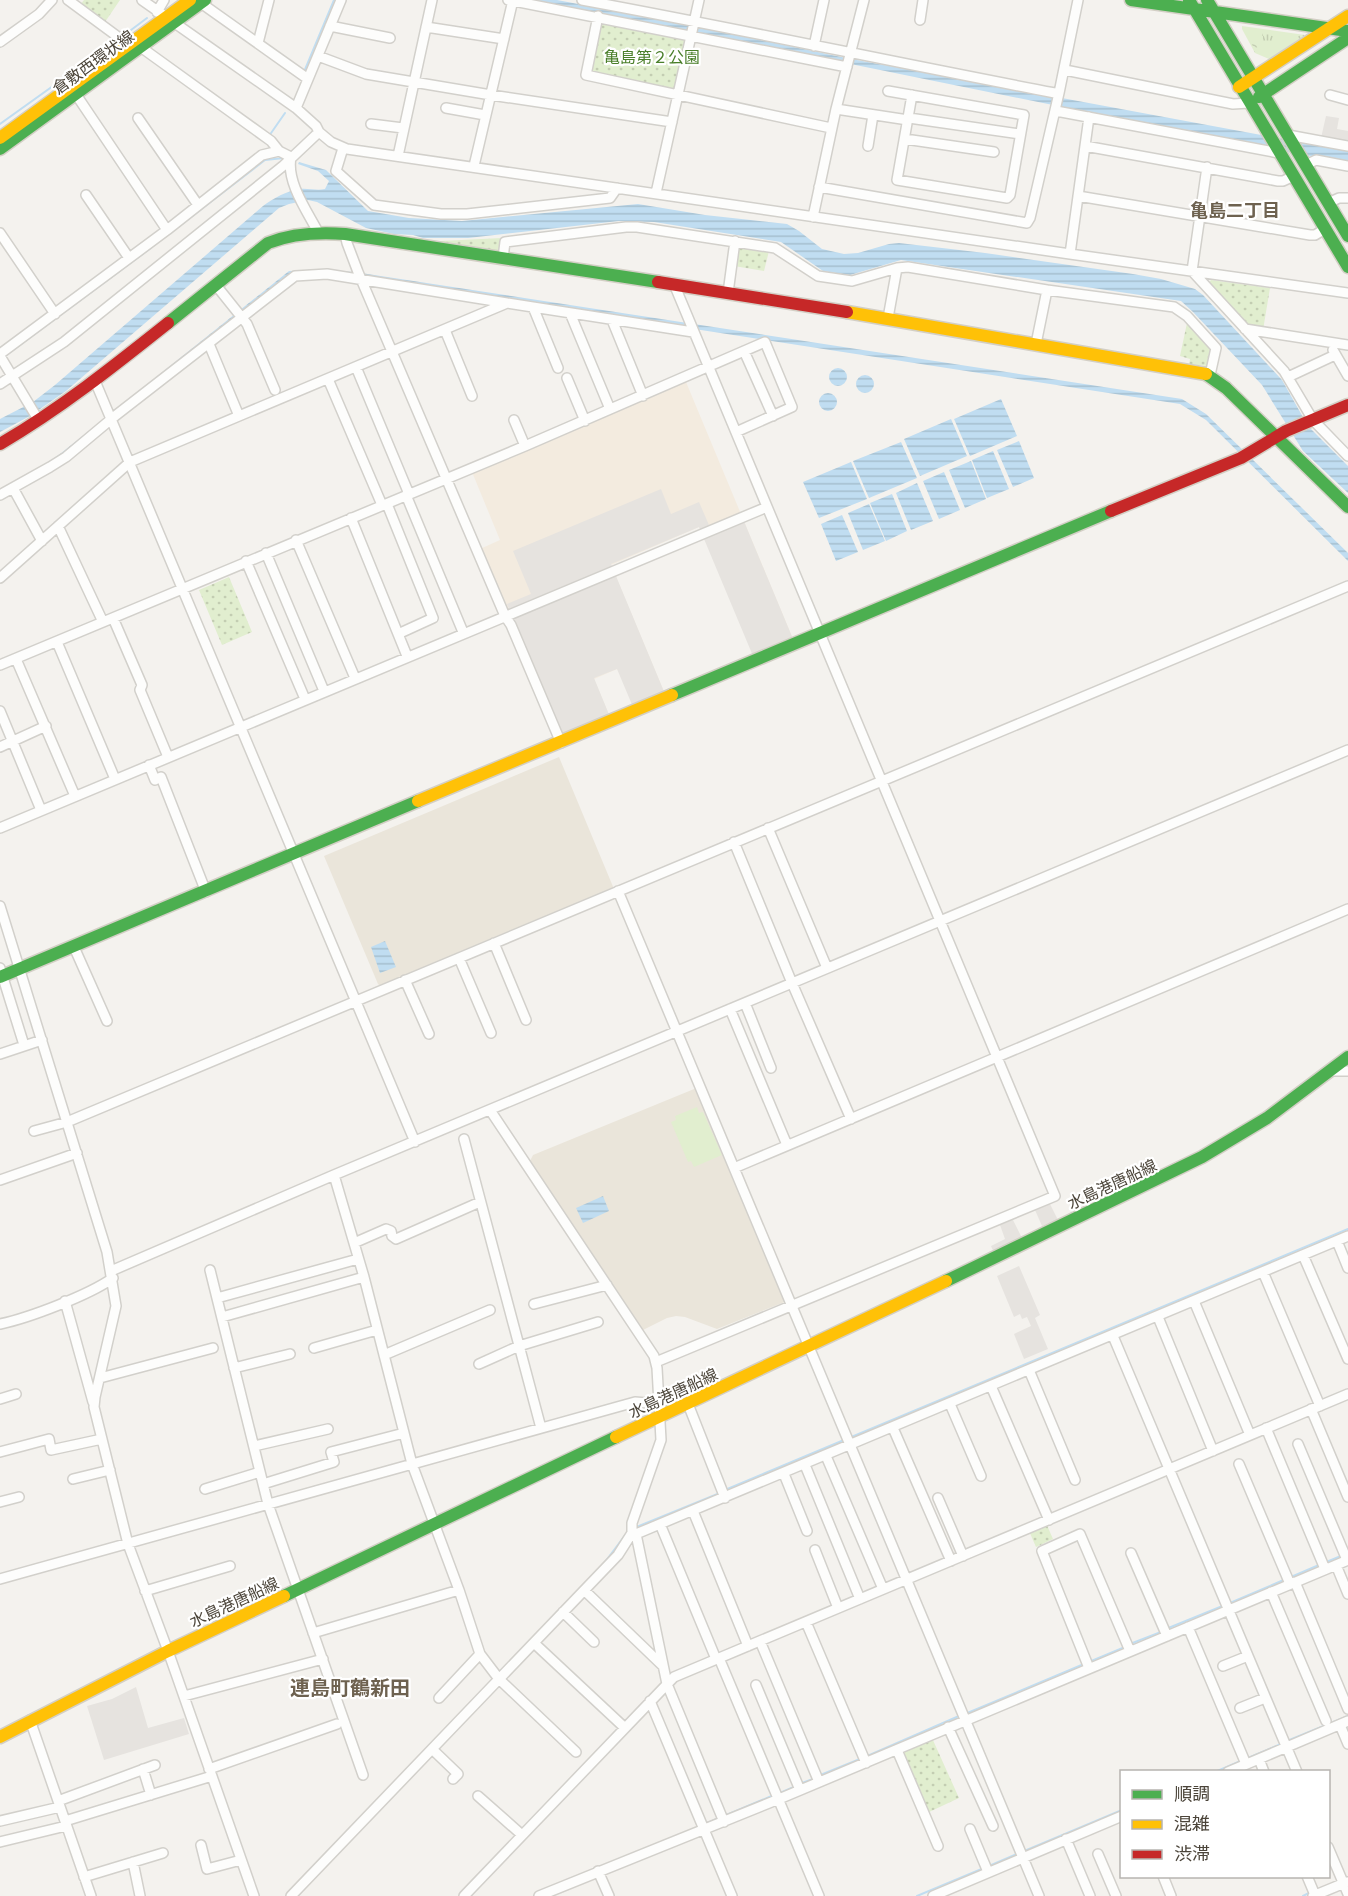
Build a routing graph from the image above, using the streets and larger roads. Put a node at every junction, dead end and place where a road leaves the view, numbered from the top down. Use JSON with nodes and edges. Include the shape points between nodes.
{"nodes":[{"id":1,"x":52,"y":0,"type":"edge"},
{"id":2,"x":68,"y":0,"type":"edge"},
{"id":3,"x":142,"y":0,"type":"edge"},
{"id":4,"x":164,"y":0,"type":"edge"},
{"id":5,"x":270,"y":0,"type":"edge"},
{"id":6,"x":340,"y":0,"type":"edge"},
{"id":7,"x":432,"y":0,"type":"edge"},
{"id":8,"x":511,"y":0,"type":"edge"},
{"id":9,"x":582,"y":0,"type":"edge"},
{"id":10,"x":699,"y":0,"type":"edge"},
{"id":11,"x":824,"y":0,"type":"edge"},
{"id":12,"x":864,"y":0,"type":"edge"},
{"id":13,"x":923,"y":0,"type":"edge"},
{"id":14,"x":1078,"y":0,"type":"edge"},
{"id":15,"x":1131,"y":0,"type":"edge"},
{"id":16,"x":1207,"y":0,"type":"edge"},
{"id":17,"x":199,"y":1,"type":"edge"},
{"id":18,"x":1191,"y":4,"type":"edge"},
{"id":19,"x":1216,"y":13,"type":"junction"},
{"id":20,"x":598,"y":16,"type":"junction"},
{"id":21,"x":1348,"y":16,"type":"edge"},
{"id":22,"x":166,"y":18,"type":"junction"},
{"id":23,"x":920,"y":20,"type":"dead end"},
{"id":24,"x":330,"y":26,"type":"junction"},
{"id":25,"x":426,"y":27,"type":"junction"},
{"id":26,"x":692,"y":28,"type":"junction"},
{"id":27,"x":1327,"y":28,"type":"junction"},
{"id":28,"x":1348,"y":31,"type":"edge"},
{"id":29,"x":390,"y":38,"type":"dead end"},
{"id":30,"x":1348,"y":38,"type":"edge"},
{"id":31,"x":504,"y":39,"type":"junction"},
{"id":32,"x":0,"y":42,"type":"edge"},
{"id":33,"x":258,"y":43,"type":"junction"},
{"id":34,"x":129,"y":45,"type":"junction"},
{"id":35,"x":814,"y":46,"type":"junction"},
{"id":36,"x":142,"y":48,"type":"junction"},
{"id":37,"x":318,"y":56,"type":"junction"},
{"id":38,"x":849,"y":61,"type":"junction"},
{"id":39,"x":1065,"y":70,"type":"junction"},
{"id":40,"x":1255,"y":77,"type":"junction"},
{"id":41,"x":308,"y":79,"type":"junction"},
{"id":42,"x":413,"y":82,"type":"junction"},
{"id":43,"x":1239,"y":87,"type":"junction"},
{"id":44,"x":74,"y":91,"type":"junction"},
{"id":45,"x":888,"y":92,"type":"dead end"},
{"id":46,"x":1264,"y":93,"type":"junction"},
{"id":47,"x":678,"y":94,"type":"junction"},
{"id":48,"x":1059,"y":94,"type":"junction"},
{"id":49,"x":491,"y":95,"type":"junction"},
{"id":50,"x":912,"y":95,"type":"junction"},
{"id":51,"x":1330,"y":95,"type":"dead end"},
{"id":52,"x":1348,"y":100,"type":"edge"},
{"id":53,"x":1249,"y":103,"type":"junction"},
{"id":54,"x":296,"y":108,"type":"junction"},
{"id":55,"x":446,"y":108,"type":"dead end"},
{"id":56,"x":836,"y":109,"type":"junction"},
{"id":57,"x":1056,"y":109,"type":"junction"},
{"id":58,"x":486,"y":115,"type":"junction"},
{"id":59,"x":873,"y":115,"type":"junction"},
{"id":60,"x":1089,"y":117,"type":"junction"},
{"id":61,"x":138,"y":118,"type":"dead end"},
{"id":62,"x":909,"y":119,"type":"junction"},
{"id":63,"x":672,"y":122,"type":"junction"},
{"id":64,"x":371,"y":124,"type":"dead end"},
{"id":65,"x":403,"y":128,"type":"junction"},
{"id":66,"x":831,"y":128,"type":"junction"},
{"id":67,"x":319,"y":132,"type":"junction"},
{"id":68,"x":1020,"y":134,"type":"junction"},
{"id":69,"x":0,"y":138,"type":"edge"},
{"id":70,"x":1290,"y":138,"type":"junction"},
{"id":71,"x":905,"y":139,"type":"junction"},
{"id":72,"x":868,"y":146,"type":"dead end"},
{"id":73,"x":1085,"y":146,"type":"junction"},
{"id":74,"x":1348,"y":146,"type":"edge"},
{"id":75,"x":344,"y":148,"type":"junction"},
{"id":76,"x":0,"y":149,"type":"edge"},
{"id":77,"x":279,"y":151,"type":"junction"},
{"id":78,"x":1278,"y":151,"type":"junction"},
{"id":79,"x":994,"y":152,"type":"dead end"},
{"id":80,"x":398,"y":156,"type":"junction"},
{"id":81,"x":291,"y":157,"type":"junction"},
{"id":82,"x":1306,"y":165,"type":"junction"},
{"id":83,"x":474,"y":166,"type":"junction"},
{"id":84,"x":1348,"y":166,"type":"edge"},
{"id":85,"x":1207,"y":167,"type":"junction"},
{"id":86,"x":1294,"y":176,"type":"junction"},
{"id":87,"x":819,"y":187,"type":"junction"},
{"id":88,"x":617,"y":188,"type":"junction"},
{"id":89,"x":656,"y":194,"type":"junction"},
{"id":90,"x":86,"y":195,"type":"dead end"},
{"id":91,"x":1078,"y":196,"type":"junction"},
{"id":92,"x":1348,"y":198,"type":"edge"},
{"id":93,"x":1328,"y":203,"type":"junction"},
{"id":94,"x":198,"y":206,"type":"junction"},
{"id":95,"x":813,"y":217,"type":"junction"},
{"id":96,"x":1200,"y":217,"type":"junction"},
{"id":97,"x":1325,"y":229,"type":"junction"},
{"id":98,"x":167,"y":230,"type":"junction"},
{"id":99,"x":318,"y":232,"type":"junction"},
{"id":100,"x":0,"y":233,"type":"edge"},
{"id":101,"x":345,"y":234,"type":"junction"},
{"id":102,"x":1348,"y":236,"type":"edge"},
{"id":103,"x":735,"y":241,"type":"junction"},
{"id":104,"x":1070,"y":254,"type":"junction"},
{"id":105,"x":129,"y":258,"type":"junction"},
{"id":106,"x":503,"y":258,"type":"junction"},
{"id":107,"x":1348,"y":267,"type":"edge"},
{"id":108,"x":897,"y":268,"type":"junction"},
{"id":109,"x":1192,"y":270,"type":"junction"},
{"id":110,"x":360,"y":276,"type":"junction"},
{"id":111,"x":215,"y":284,"type":"junction"},
{"id":112,"x":674,"y":284,"type":"junction"},
{"id":113,"x":1047,"y":290,"type":"junction"},
{"id":114,"x":1348,"y":292,"type":"edge"},
{"id":115,"x":728,"y":293,"type":"junction"},
{"id":116,"x":507,"y":303,"type":"junction"},
{"id":117,"x":533,"y":307,"type":"junction"},
{"id":118,"x":570,"y":313,"type":"junction"},
{"id":119,"x":55,"y":314,"type":"junction"},
{"id":120,"x":239,"y":316,"type":"junction"},
{"id":121,"x":888,"y":318,"type":"junction"},
{"id":122,"x":612,"y":320,"type":"junction"},
{"id":123,"x":692,"y":328,"type":"junction"},
{"id":124,"x":1245,"y":329,"type":"junction"},
{"id":125,"x":445,"y":330,"type":"junction"},
{"id":126,"x":1331,"y":342,"type":"junction"},
{"id":127,"x":209,"y":344,"type":"junction"},
{"id":128,"x":1036,"y":344,"type":"junction"},
{"id":129,"x":1348,"y":345,"type":"edge"},
{"id":130,"x":744,"y":351,"type":"junction"},
{"id":131,"x":393,"y":352,"type":"junction"},
{"id":132,"x":1335,"y":355,"type":"junction"},
{"id":133,"x":1,"y":357,"type":"edge"},
{"id":134,"x":356,"y":367,"type":"junction"},
{"id":135,"x":558,"y":368,"type":"dead end"},
{"id":136,"x":708,"y":368,"type":"junction"},
{"id":137,"x":1210,"y":375,"type":"junction"},
{"id":138,"x":12,"y":376,"type":"junction"},
{"id":139,"x":1288,"y":376,"type":"junction"},
{"id":140,"x":1348,"y":376,"type":"edge"},
{"id":141,"x":567,"y":378,"type":"dead end"},
{"id":142,"x":328,"y":379,"type":"junction"},
{"id":143,"x":95,"y":381,"type":"junction"},
{"id":144,"x":0,"y":384,"type":"edge"},
{"id":145,"x":275,"y":390,"type":"dead end"},
{"id":146,"x":472,"y":396,"type":"dead end"},
{"id":147,"x":643,"y":396,"type":"junction"},
{"id":148,"x":1348,"y":405,"type":"edge"},
{"id":149,"x":610,"y":409,"type":"junction"},
{"id":150,"x":239,"y":416,"type":"junction"},
{"id":151,"x":772,"y":416,"type":"junction"},
{"id":152,"x":110,"y":418,"type":"junction"},
{"id":153,"x":38,"y":420,"type":"junction"},
{"id":154,"x":514,"y":420,"type":"dead end"},
{"id":155,"x":585,"y":421,"type":"junction"},
{"id":156,"x":1311,"y":421,"type":"junction"},
{"id":157,"x":736,"y":432,"type":"junction"},
{"id":158,"x":1282,"y":435,"type":"junction"},
{"id":159,"x":0,"y":444,"type":"edge"},
{"id":160,"x":525,"y":446,"type":"junction"},
{"id":161,"x":1348,"y":456,"type":"edge"},
{"id":162,"x":130,"y":462,"type":"junction"},
{"id":163,"x":446,"y":478,"type":"junction"},
{"id":164,"x":13,"y":488,"type":"junction"},
{"id":165,"x":0,"y":495,"type":"edge"},
{"id":166,"x":407,"y":495,"type":"junction"},
{"id":167,"x":385,"y":505,"type":"junction"},
{"id":168,"x":767,"y":507,"type":"junction"},
{"id":169,"x":1348,"y":507,"type":"edge"},
{"id":170,"x":351,"y":518,"type":"junction"},
{"id":171,"x":58,"y":526,"type":"junction"},
{"id":172,"x":296,"y":540,"type":"junction"},
{"id":173,"x":42,"y":541,"type":"junction"},
{"id":174,"x":266,"y":553,"type":"junction"},
{"id":175,"x":246,"y":561,"type":"junction"},
{"id":176,"x":0,"y":578,"type":"edge"},
{"id":177,"x":1348,"y":586,"type":"edge"},
{"id":178,"x":182,"y":588,"type":"junction"},
{"id":179,"x":505,"y":616,"type":"junction"},
{"id":180,"x":113,"y":618,"type":"junction"},
{"id":181,"x":103,"y":622,"type":"junction"},
{"id":182,"x":463,"y":632,"type":"junction"},
{"id":183,"x":398,"y":634,"type":"junction"},
{"id":184,"x":819,"y":634,"type":"junction"},
{"id":185,"x":57,"y":642,"type":"junction"},
{"id":186,"x":407,"y":656,"type":"junction"},
{"id":187,"x":16,"y":658,"type":"junction"},
{"id":188,"x":0,"y":666,"type":"edge"},
{"id":189,"x":355,"y":678,"type":"junction"},
{"id":190,"x":324,"y":691,"type":"junction"},
{"id":191,"x":305,"y":699,"type":"junction"},
{"id":192,"x":0,"y":711,"type":"edge"},
{"id":193,"x":46,"y":726,"type":"junction"},
{"id":194,"x":241,"y":726,"type":"junction"},
{"id":195,"x":13,"y":742,"type":"junction"},
{"id":196,"x":561,"y":743,"type":"junction"},
{"id":197,"x":0,"y":747,"type":"edge"},
{"id":198,"x":1348,"y":750,"type":"edge"},
{"id":199,"x":168,"y":757,"type":"junction"},
{"id":200,"x":149,"y":765,"type":"junction"},
{"id":201,"x":114,"y":779,"type":"junction"},
{"id":202,"x":882,"y":782,"type":"junction"},
{"id":203,"x":75,"y":796,"type":"junction"},
{"id":204,"x":41,"y":810,"type":"junction"},
{"id":205,"x":0,"y":828,"type":"edge"},
{"id":206,"x":768,"y":828,"type":"junction"},
{"id":207,"x":734,"y":842,"type":"junction"},
{"id":208,"x":295,"y":855,"type":"junction"},
{"id":209,"x":618,"y":891,"type":"junction"},
{"id":210,"x":206,"y":892,"type":"junction"},
{"id":211,"x":0,"y":906,"type":"edge"},
{"id":212,"x":1348,"y":909,"type":"edge"},
{"id":213,"x":940,"y":921,"type":"junction"},
{"id":214,"x":494,"y":944,"type":"junction"},
{"id":215,"x":74,"y":947,"type":"junction"},
{"id":216,"x":459,"y":958,"type":"junction"},
{"id":217,"x":827,"y":968,"type":"junction"},
{"id":218,"x":20,"y":970,"type":"junction"},
{"id":219,"x":1,"y":974,"type":"edge"},
{"id":220,"x":405,"y":980,"type":"junction"},
{"id":221,"x":792,"y":983,"type":"junction"},
{"id":222,"x":356,"y":1001,"type":"junction"},
{"id":223,"x":745,"y":1003,"type":"junction"},
{"id":224,"x":730,"y":1009,"type":"junction"},
{"id":225,"x":526,"y":1020,"type":"dead end"},
{"id":226,"x":107,"y":1021,"type":"dead end"},
{"id":227,"x":678,"y":1031,"type":"junction"},
{"id":228,"x":491,"y":1033,"type":"dead end"},
{"id":229,"x":429,"y":1034,"type":"dead end"},
{"id":230,"x":42,"y":1040,"type":"junction"},
{"id":231,"x":24,"y":1046,"type":"junction"},
{"id":232,"x":0,"y":1054,"type":"edge"},
{"id":233,"x":997,"y":1057,"type":"junction"},
{"id":234,"x":1348,"y":1057,"type":"edge"},
{"id":235,"x":771,"y":1068,"type":"dead end"},
{"id":236,"x":1332,"y":1071,"type":"junction"},
{"id":237,"x":1348,"y":1071,"type":"edge"},
{"id":238,"x":490,"y":1110,"type":"junction"},
{"id":239,"x":851,"y":1119,"type":"junction"},
{"id":240,"x":67,"y":1122,"type":"junction"},
{"id":241,"x":34,"y":1131,"type":"dead end"},
{"id":242,"x":464,"y":1139,"type":"dead end"},
{"id":243,"x":415,"y":1142,"type":"junction"},
{"id":244,"x":787,"y":1145,"type":"junction"},
{"id":245,"x":77,"y":1153,"type":"junction"},
{"id":246,"x":734,"y":1167,"type":"junction"},
{"id":247,"x":334,"y":1175,"type":"junction"},
{"id":248,"x":0,"y":1180,"type":"edge"},
{"id":249,"x":480,"y":1202,"type":"junction"},
{"id":250,"x":1348,"y":1236,"type":"edge"},
{"id":251,"x":1337,"y":1241,"type":"junction"},
{"id":252,"x":354,"y":1243,"type":"junction"},
{"id":253,"x":1303,"y":1255,"type":"junction"},
{"id":254,"x":358,"y":1259,"type":"junction"},
{"id":255,"x":1348,"y":1268,"type":"edge"},
{"id":256,"x":210,"y":1270,"type":"dead end"},
{"id":257,"x":1263,"y":1272,"type":"junction"},
{"id":258,"x":112,"y":1275,"type":"junction"},
{"id":259,"x":364,"y":1277,"type":"junction"},
{"id":260,"x":607,"y":1285,"type":"junction"},
{"id":261,"x":217,"y":1298,"type":"junction"},
{"id":262,"x":65,"y":1301,"type":"junction"},
{"id":263,"x":1194,"y":1301,"type":"junction"},
{"id":264,"x":534,"y":1304,"type":"dead end"},
{"id":265,"x":792,"y":1306,"type":"junction"},
{"id":266,"x":490,"y":1310,"type":"dead end"},
{"id":267,"x":222,"y":1317,"type":"junction"},
{"id":268,"x":1158,"y":1317,"type":"junction"},
{"id":269,"x":598,"y":1323,"type":"dead end"},
{"id":270,"x":0,"y":1324,"type":"edge"},
{"id":271,"x":377,"y":1329,"type":"junction"},
{"id":272,"x":1113,"y":1336,"type":"junction"},
{"id":273,"x":519,"y":1346,"type":"junction"},
{"id":274,"x":810,"y":1346,"type":"junction"},
{"id":275,"x":213,"y":1347,"type":"dead end"},
{"id":276,"x":314,"y":1348,"type":"dead end"},
{"id":277,"x":290,"y":1354,"type":"dead end"},
{"id":278,"x":384,"y":1355,"type":"junction"},
{"id":279,"x":1348,"y":1359,"type":"edge"},
{"id":280,"x":656,"y":1362,"type":"junction"},
{"id":281,"x":479,"y":1364,"type":"dead end"},
{"id":282,"x":234,"y":1368,"type":"junction"},
{"id":283,"x":1029,"y":1370,"type":"junction"},
{"id":284,"x":100,"y":1378,"type":"junction"},
{"id":285,"x":992,"y":1386,"type":"junction"},
{"id":286,"x":16,"y":1394,"type":"dead end"},
{"id":287,"x":1348,"y":1394,"type":"edge"},
{"id":288,"x":0,"y":1399,"type":"edge"},
{"id":289,"x":688,"y":1404,"type":"junction"},
{"id":290,"x":950,"y":1404,"type":"junction"},
{"id":291,"x":94,"y":1407,"type":"junction"},
{"id":292,"x":1316,"y":1407,"type":"junction"},
{"id":293,"x":660,"y":1411,"type":"junction"},
{"id":294,"x":541,"y":1428,"type":"junction"},
{"id":295,"x":893,"y":1428,"type":"junction"},
{"id":296,"x":1266,"y":1428,"type":"junction"},
{"id":297,"x":328,"y":1429,"type":"dead end"},
{"id":298,"x":404,"y":1433,"type":"junction"},
{"id":299,"x":1250,"y":1436,"type":"junction"},
{"id":300,"x":102,"y":1439,"type":"junction"},
{"id":301,"x":850,"y":1441,"type":"junction"},
{"id":302,"x":1298,"y":1444,"type":"dead end"},
{"id":303,"x":254,"y":1446,"type":"junction"},
{"id":304,"x":1213,"y":1451,"type":"junction"},
{"id":305,"x":0,"y":1452,"type":"edge"},
{"id":306,"x":826,"y":1456,"type":"junction"},
{"id":307,"x":412,"y":1464,"type":"junction"},
{"id":308,"x":1239,"y":1464,"type":"dead end"},
{"id":309,"x":805,"y":1465,"type":"junction"},
{"id":310,"x":1171,"y":1469,"type":"junction"},
{"id":311,"x":110,"y":1470,"type":"junction"},
{"id":312,"x":260,"y":1472,"type":"junction"},
{"id":313,"x":784,"y":1473,"type":"junction"},
{"id":314,"x":981,"y":1476,"type":"dead end"},
{"id":315,"x":73,"y":1479,"type":"dead end"},
{"id":316,"x":1075,"y":1480,"type":"dead end"},
{"id":317,"x":263,"y":1484,"type":"junction"},
{"id":318,"x":205,"y":1489,"type":"dead end"},
{"id":319,"x":723,"y":1494,"type":"junction"},
{"id":320,"x":19,"y":1497,"type":"dead end"},
{"id":321,"x":1348,"y":1497,"type":"edge"},
{"id":322,"x":938,"y":1498,"type":"dead end"},
{"id":323,"x":0,"y":1502,"type":"edge"},
{"id":324,"x":268,"y":1504,"type":"junction"},
{"id":325,"x":693,"y":1511,"type":"junction"},
{"id":326,"x":1049,"y":1520,"type":"junction"},
{"id":327,"x":660,"y":1524,"type":"junction"},
{"id":328,"x":433,"y":1525,"type":"junction"},
{"id":329,"x":807,"y":1531,"type":"dead end"},
{"id":330,"x":634,"y":1534,"type":"junction"},
{"id":331,"x":128,"y":1544,"type":"junction"},
{"id":332,"x":815,"y":1550,"type":"dead end"},
{"id":333,"x":1131,"y":1553,"type":"dead end"},
{"id":334,"x":963,"y":1556,"type":"junction"},
{"id":335,"x":1346,"y":1557,"type":"edge"},
{"id":336,"x":951,"y":1561,"type":"junction"},
{"id":337,"x":1336,"y":1565,"type":"junction"},
{"id":338,"x":230,"y":1566,"type":"dead end"},
{"id":339,"x":1324,"y":1566,"type":"junction"},
{"id":340,"x":0,"y":1579,"type":"edge"},
{"id":341,"x":908,"y":1579,"type":"junction"},
{"id":342,"x":1290,"y":1581,"type":"junction"},
{"id":343,"x":298,"y":1589,"type":"junction"},
{"id":344,"x":883,"y":1589,"type":"junction"},
{"id":345,"x":459,"y":1590,"type":"junction"},
{"id":346,"x":145,"y":1591,"type":"junction"},
{"id":347,"x":585,"y":1591,"type":"junction"},
{"id":348,"x":1271,"y":1592,"type":"junction"},
{"id":349,"x":1348,"y":1594,"type":"edge"},
{"id":350,"x":860,"y":1599,"type":"junction"},
{"id":351,"x":1227,"y":1606,"type":"junction"},
{"id":352,"x":838,"y":1608,"type":"junction"},
{"id":353,"x":563,"y":1612,"type":"junction"},
{"id":354,"x":806,"y":1622,"type":"junction"},
{"id":355,"x":1188,"y":1627,"type":"junction"},
{"id":356,"x":1165,"y":1632,"type":"junction"},
{"id":357,"x":313,"y":1633,"type":"junction"},
{"id":358,"x":760,"y":1641,"type":"junction"},
{"id":359,"x":594,"y":1642,"type":"dead end"},
{"id":360,"x":534,"y":1643,"type":"junction"},
{"id":361,"x":748,"y":1646,"type":"junction"},
{"id":362,"x":1128,"y":1647,"type":"junction"},
{"id":363,"x":168,"y":1651,"type":"junction"},
{"id":364,"x":480,"y":1654,"type":"junction"},
{"id":365,"x":1248,"y":1656,"type":"junction"},
{"id":366,"x":322,"y":1659,"type":"junction"},
{"id":367,"x":717,"y":1659,"type":"junction"},
{"id":368,"x":1087,"y":1664,"type":"junction"},
{"id":369,"x":663,"y":1666,"type":"junction"},
{"id":370,"x":1223,"y":1666,"type":"dead end"},
{"id":371,"x":497,"y":1677,"type":"junction"},
{"id":372,"x":667,"y":1684,"type":"junction"},
{"id":373,"x":756,"y":1685,"type":"dead end"},
{"id":374,"x":184,"y":1696,"type":"junction"},
{"id":375,"x":439,"y":1698,"type":"dead end"},
{"id":376,"x":1265,"y":1698,"type":"junction"},
{"id":377,"x":650,"y":1701,"type":"junction"},
{"id":378,"x":1240,"y":1708,"type":"dead end"},
{"id":379,"x":1348,"y":1709,"type":"edge"},
{"id":380,"x":965,"y":1716,"type":"junction"},
{"id":381,"x":30,"y":1720,"type":"junction"},
{"id":382,"x":1326,"y":1721,"type":"dead end"},
{"id":383,"x":1344,"y":1723,"type":"edge"},
{"id":384,"x":337,"y":1724,"type":"dead end"},
{"id":385,"x":948,"y":1727,"type":"junction"},
{"id":386,"x":624,"y":1728,"type":"junction"},
{"id":387,"x":0,"y":1737,"type":"edge"},
{"id":388,"x":1285,"y":1744,"type":"junction"},
{"id":389,"x":1348,"y":1744,"type":"edge"},
{"id":390,"x":432,"y":1749,"type":"junction"},
{"id":391,"x":897,"y":1750,"type":"junction"},
{"id":392,"x":576,"y":1752,"type":"dead end"},
{"id":393,"x":864,"y":1759,"type":"junction"},
{"id":394,"x":1259,"y":1759,"type":"junction"},
{"id":395,"x":1244,"y":1761,"type":"junction"},
{"id":396,"x":155,"y":1765,"type":"dead end"},
{"id":397,"x":143,"y":1769,"type":"junction"},
{"id":398,"x":1231,"y":1770,"type":"edge"},
{"id":399,"x":1263,"y":1770,"type":"edge"},
{"id":400,"x":1296,"y":1770,"type":"edge"},
{"id":401,"x":210,"y":1772,"type":"junction"},
{"id":402,"x":458,"y":1774,"type":"dead end"},
{"id":403,"x":363,"y":1775,"type":"dead end"},
{"id":404,"x":818,"y":1779,"type":"junction"},
{"id":405,"x":799,"y":1787,"type":"junction"},
{"id":406,"x":151,"y":1795,"type":"junction"},
{"id":407,"x":478,"y":1796,"type":"dead end"},
{"id":408,"x":777,"y":1796,"type":"junction"},
{"id":409,"x":59,"y":1804,"type":"junction"},
{"id":410,"x":1120,"y":1817,"type":"edge"},
{"id":411,"x":722,"y":1819,"type":"junction"},
{"id":412,"x":0,"y":1821,"type":"edge"},
{"id":413,"x":66,"y":1824,"type":"junction"},
{"id":414,"x":703,"y":1826,"type":"junction"},
{"id":415,"x":993,"y":1826,"type":"dead end"},
{"id":416,"x":969,"y":1829,"type":"dead end"},
{"id":417,"x":522,"y":1835,"type":"junction"},
{"id":418,"x":1066,"y":1839,"type":"junction"},
{"id":419,"x":0,"y":1842,"type":"edge"},
{"id":420,"x":201,"y":1845,"type":"dead end"},
{"id":421,"x":938,"y":1846,"type":"dead end"},
{"id":422,"x":1330,"y":1849,"type":"edge"},
{"id":423,"x":164,"y":1853,"type":"dead end"},
{"id":424,"x":1022,"y":1854,"type":"junction"},
{"id":425,"x":1098,"y":1854,"type":"dead end"},
{"id":426,"x":241,"y":1860,"type":"junction"},
{"id":427,"x":133,"y":1862,"type":"junction"},
{"id":428,"x":986,"y":1869,"type":"junction"},
{"id":429,"x":598,"y":1872,"type":"junction"},
{"id":430,"x":84,"y":1877,"type":"junction"},
{"id":431,"x":1164,"y":1878,"type":"edge"},
{"id":432,"x":1308,"y":1878,"type":"edge"},
{"id":433,"x":1344,"y":1881,"type":"edge"},
{"id":434,"x":1316,"y":1894,"type":"edge"},
{"id":435,"x":1348,"y":1894,"type":"edge"},
{"id":436,"x":91,"y":1896,"type":"edge"},
{"id":437,"x":140,"y":1896,"type":"edge"},
{"id":438,"x":254,"y":1896,"type":"edge"},
{"id":439,"x":291,"y":1896,"type":"edge"},
{"id":440,"x":464,"y":1896,"type":"edge"},
{"id":441,"x":539,"y":1896,"type":"edge"},
{"id":442,"x":609,"y":1896,"type":"edge"},
{"id":443,"x":732,"y":1896,"type":"edge"},
{"id":444,"x":819,"y":1896,"type":"edge"},
{"id":445,"x":933,"y":1896,"type":"edge"},
{"id":446,"x":1040,"y":1896,"type":"edge"},
{"id":447,"x":1090,"y":1896,"type":"edge"},
{"id":448,"x":1116,"y":1896,"type":"edge"},
{"id":449,"x":1171,"y":1896,"type":"edge"}],
"edges":[{"from":1,"to":32,"type":"street"},
{"from":2,"to":34,"type":"street"},
{"from":3,"to":22,"type":"street"},
{"from":4,"to":22,"type":"street"},
{"from":5,"to":33,"type":"street"},
{"from":6,"to":24,"type":"street"},
{"from":7,"to":25,"type":"street"},
{"from":8,"to":20,"type":"street"},
{"from":8,"to":31,"type":"street"},
{"from":9,"to":26,"type":"street"},
{"from":10,"to":26,"type":"street"},
{"from":11,"to":35,"type":"street"},
{"from":12,"to":38,"type":"street"},
{"from":13,"to":23,"type":"street"},
{"from":14,"to":39,"type":"street"},
{"from":15,"to":18,"type":"street"},
{"from":16,"to":19,"type":"street"},
{"from":17,"to":22,"type":"street","name":"倉敷西環状線"},
{"from":17,"to":33,"type":"street"},
{"from":18,"to":19,"type":"street"},
{"from":18,"to":43,"type":"street"},
{"from":19,"to":27,"type":"street"},
{"from":19,"to":40,"type":"street"},
{"from":20,"to":26,"type":"street"},
{"from":20,"to":47,"type":"street","via":[[586,75]]},
{"from":21,"to":27,"type":"street"},
{"from":22,"to":34,"type":"street","name":"倉敷西環状線"},
{"from":22,"to":36,"type":"street","name":"倉敷西環状線"},
{"from":22,"to":54,"type":"street"},
{"from":24,"to":29,"type":"street"},
{"from":24,"to":37,"type":"street"},
{"from":25,"to":31,"type":"street"},
{"from":25,"to":42,"type":"street"},
{"from":26,"to":35,"type":"street"},
{"from":26,"to":38,"type":"street"},
{"from":26,"to":47,"type":"street"},
{"from":27,"to":28,"type":"street"},
{"from":27,"to":40,"type":"street"},
{"from":30,"to":46,"type":"street"},
{"from":31,"to":49,"type":"street"},
{"from":33,"to":41,"type":"street"},
{"from":34,"to":44,"type":"street","name":"倉敷西環状線"},
{"from":35,"to":38,"type":"street"},
{"from":36,"to":44,"type":"street","name":"倉敷西環状線"},
{"from":36,"to":77,"type":"street","via":[[271,141]]},
{"from":37,"to":41,"type":"street"},
{"from":37,"to":42,"type":"street","via":[[366,74]]},
{"from":38,"to":48,"type":"street"},
{"from":38,"to":56,"type":"street"},
{"from":39,"to":48,"type":"street"},
{"from":39,"to":53,"type":"street","via":[[1233,104]]},
{"from":40,"to":43,"type":"street"},
{"from":40,"to":46,"type":"street"},
{"from":41,"to":54,"type":"street"},
{"from":42,"to":49,"type":"street"},
{"from":42,"to":65,"type":"street"},
{"from":43,"to":53,"type":"street"},
{"from":44,"to":69,"type":"street","name":"倉敷西環状線"},
{"from":44,"to":76,"type":"street","name":"倉敷西環状線"},
{"from":44,"to":98,"type":"street"},
{"from":45,"to":50,"type":"street"},
{"from":46,"to":53,"type":"street"},
{"from":46,"to":70,"type":"street"},
{"from":47,"to":63,"type":"street"},
{"from":47,"to":66,"type":"street"},
{"from":48,"to":57,"type":"street"},
{"from":49,"to":58,"type":"street"},
{"from":49,"to":63,"type":"street"},
{"from":50,"to":62,"type":"street"},
{"from":50,"to":68,"type":"street","via":[[1024,115]]},
{"from":51,"to":52,"type":"street"},
{"from":53,"to":78,"type":"street"},
{"from":54,"to":67,"type":"street"},
{"from":55,"to":58,"type":"street"},
{"from":56,"to":59,"type":"street"},
{"from":56,"to":66,"type":"street"},
{"from":57,"to":60,"type":"street"},
{"from":57,"to":87,"type":"street","via":[[1027,223]]},
{"from":58,"to":83,"type":"street"},
{"from":59,"to":62,"type":"street"},
{"from":59,"to":72,"type":"street"},
{"from":60,"to":73,"type":"street"},
{"from":60,"to":78,"type":"street"},
{"from":61,"to":94,"type":"street"},
{"from":62,"to":68,"type":"street"},
{"from":62,"to":71,"type":"street"},
{"from":63,"to":89,"type":"street"},
{"from":64,"to":65,"type":"street"},
{"from":65,"to":80,"type":"street"},
{"from":66,"to":87,"type":"street"},
{"from":67,"to":75,"type":"street"},
{"from":67,"to":81,"type":"street"},
{"from":68,"to":71,"type":"street","via":[[1007,198],[897,180]]},
{"from":70,"to":74,"type":"street"},
{"from":70,"to":82,"type":"street"},
{"from":71,"to":79,"type":"street"},
{"from":73,"to":85,"type":"street"},
{"from":73,"to":91,"type":"street"},
{"from":75,"to":80,"type":"street"},
{"from":75,"to":88,"type":"street","via":[[336,171],[374,205],[467,214],[610,198]]},
{"from":77,"to":81,"type":"street"},
{"from":77,"to":94,"type":"street","via":[[262,155]]},
{"from":78,"to":86,"type":"street"},
{"from":80,"to":83,"type":"street"},
{"from":81,"to":99,"type":"street","via":[[289,167],[294,183]]},
{"from":81,"to":138,"type":"street","via":[[64,342]]},
{"from":82,"to":84,"type":"street","via":[[1316,160]]},
{"from":82,"to":93,"type":"street"},
{"from":83,"to":88,"type":"street"},
{"from":85,"to":86,"type":"street","via":[[1278,181]]},
{"from":85,"to":96,"type":"street"},
{"from":86,"to":97,"type":"street"},
{"from":87,"to":95,"type":"street"},
{"from":88,"to":89,"type":"street"},
{"from":89,"to":95,"type":"street"},
{"from":90,"to":105,"type":"street"},
{"from":91,"to":96,"type":"street"},
{"from":91,"to":104,"type":"street"},
{"from":92,"to":93,"type":"street"},
{"from":93,"to":102,"type":"street"},
{"from":94,"to":98,"type":"street"},
{"from":95,"to":104,"type":"street"},
{"from":96,"to":97,"type":"street","via":[[1310,235]]},
{"from":96,"to":109,"type":"street"},
{"from":97,"to":107,"type":"street"},
{"from":98,"to":105,"type":"street"},
{"from":99,"to":101,"type":"street"},
{"from":99,"to":111,"type":"street","via":[[283,236],[268,243]]},
{"from":100,"to":119,"type":"street"},
{"from":101,"to":106,"type":"street"},
{"from":101,"to":110,"type":"street"},
{"from":103,"to":106,"type":"street","via":[[626,227],[505,242]]},
{"from":103,"to":108,"type":"street","via":[[780,250],[818,276],[852,281]]},
{"from":103,"to":115,"type":"street"},
{"from":104,"to":109,"type":"street"},
{"from":105,"to":119,"type":"street"},
{"from":106,"to":112,"type":"street"},
{"from":108,"to":113,"type":"street"},
{"from":108,"to":121,"type":"street"},
{"from":109,"to":114,"type":"street"},
{"from":109,"to":124,"type":"street"},
{"from":110,"to":116,"type":"street"},
{"from":110,"to":120,"type":"street","via":[[295,276]]},
{"from":110,"to":131,"type":"street"},
{"from":111,"to":120,"type":"street"},
{"from":111,"to":143,"type":"street"},
{"from":112,"to":115,"type":"street"},
{"from":112,"to":123,"type":"street"},
{"from":113,"to":128,"type":"street"},
{"from":113,"to":137,"type":"street","via":[[1180,310],[1216,348]]},
{"from":115,"to":121,"type":"street"},
{"from":116,"to":117,"type":"street"},
{"from":116,"to":125,"type":"street"},
{"from":117,"to":118,"type":"street"},
{"from":117,"to":135,"type":"street"},
{"from":118,"to":122,"type":"street"},
{"from":118,"to":149,"type":"street"},
{"from":119,"to":133,"type":"street"},
{"from":120,"to":127,"type":"street"},
{"from":120,"to":145,"type":"street","via":[[247,324]]},
{"from":121,"to":128,"type":"street"},
{"from":122,"to":123,"type":"street"},
{"from":122,"to":147,"type":"street"},
{"from":123,"to":136,"type":"street"},
{"from":124,"to":126,"type":"street"},
{"from":124,"to":139,"type":"street"},
{"from":125,"to":131,"type":"street"},
{"from":125,"to":146,"type":"street"},
{"from":126,"to":129,"type":"street"},
{"from":126,"to":132,"type":"street"},
{"from":127,"to":150,"type":"street"},
{"from":127,"to":152,"type":"street"},
{"from":128,"to":137,"type":"street"},
{"from":130,"to":136,"type":"street"},
{"from":130,"to":151,"type":"street"},
{"from":130,"to":151,"type":"street","via":[[765,342],[770,353],[792,407]]},
{"from":131,"to":134,"type":"street"},
{"from":131,"to":163,"type":"street"},
{"from":132,"to":139,"type":"street"},
{"from":132,"to":140,"type":"street"},
{"from":133,"to":138,"type":"street"},
{"from":134,"to":142,"type":"street"},
{"from":134,"to":166,"type":"street"},
{"from":136,"to":147,"type":"street"},
{"from":136,"to":157,"type":"street"},
{"from":137,"to":158,"type":"street"},
{"from":138,"to":144,"type":"street"},
{"from":138,"to":153,"type":"street"},
{"from":139,"to":156,"type":"street"},
{"from":141,"to":155,"type":"street"},
{"from":142,"to":150,"type":"street"},
{"from":142,"to":167,"type":"street"},
{"from":143,"to":152,"type":"street"},
{"from":143,"to":153,"type":"street"},
{"from":147,"to":149,"type":"street"},
{"from":148,"to":156,"type":"street"},
{"from":149,"to":155,"type":"street"},
{"from":150,"to":162,"type":"street"},
{"from":151,"to":157,"type":"street"},
{"from":152,"to":162,"type":"street"},
{"from":152,"to":164,"type":"street","via":[[50,468]]},
{"from":153,"to":159,"type":"street"},
{"from":154,"to":160,"type":"street"},
{"from":155,"to":160,"type":"street"},
{"from":156,"to":158,"type":"street"},
{"from":156,"to":161,"type":"street"},
{"from":157,"to":168,"type":"street"},
{"from":158,"to":169,"type":"street"},
{"from":158,"to":184,"type":"street","via":[[1244,456]]},
{"from":160,"to":163,"type":"street"},
{"from":162,"to":171,"type":"street"},
{"from":162,"to":178,"type":"street"},
{"from":163,"to":166,"type":"street"},
{"from":163,"to":179,"type":"street"},
{"from":164,"to":165,"type":"street"},
{"from":164,"to":173,"type":"street"},
{"from":166,"to":167,"type":"street"},
{"from":166,"to":182,"type":"street"},
{"from":167,"to":170,"type":"street"},
{"from":167,"to":183,"type":"street","via":[[434,618]]},
{"from":168,"to":179,"type":"street"},
{"from":168,"to":184,"type":"street"},
{"from":170,"to":172,"type":"street"},
{"from":170,"to":183,"type":"street"},
{"from":171,"to":173,"type":"street"},
{"from":171,"to":181,"type":"street"},
{"from":172,"to":174,"type":"street"},
{"from":172,"to":189,"type":"street"},
{"from":173,"to":176,"type":"street"},
{"from":174,"to":175,"type":"street"},
{"from":174,"to":190,"type":"street"},
{"from":175,"to":178,"type":"street"},
{"from":175,"to":191,"type":"street"},
{"from":177,"to":202,"type":"street"},
{"from":178,"to":180,"type":"street"},
{"from":178,"to":194,"type":"street"},
{"from":179,"to":182,"type":"street"},
{"from":179,"to":196,"type":"street"},
{"from":180,"to":181,"type":"street"},
{"from":180,"to":199,"type":"street"},
{"from":181,"to":185,"type":"street"},
{"from":182,"to":186,"type":"street"},
{"from":183,"to":186,"type":"street"},
{"from":184,"to":196,"type":"street"},
{"from":184,"to":202,"type":"street"},
{"from":185,"to":187,"type":"street"},
{"from":185,"to":201,"type":"street"},
{"from":186,"to":189,"type":"street"},
{"from":187,"to":188,"type":"street"},
{"from":187,"to":193,"type":"street"},
{"from":189,"to":190,"type":"street"},
{"from":190,"to":191,"type":"street"},
{"from":191,"to":194,"type":"street"},
{"from":192,"to":195,"type":"street"},
{"from":193,"to":195,"type":"street"},
{"from":193,"to":203,"type":"street"},
{"from":194,"to":199,"type":"street"},
{"from":194,"to":208,"type":"street"},
{"from":195,"to":197,"type":"street"},
{"from":195,"to":204,"type":"street"},
{"from":196,"to":208,"type":"street"},
{"from":198,"to":213,"type":"street"},
{"from":199,"to":200,"type":"street"},
{"from":200,"to":201,"type":"street"},
{"from":200,"to":210,"type":"street","via":[[155,780],[161,777]]},
{"from":201,"to":203,"type":"street"},
{"from":202,"to":206,"type":"street"},
{"from":202,"to":213,"type":"street"},
{"from":203,"to":204,"type":"street"},
{"from":204,"to":205,"type":"street"},
{"from":206,"to":207,"type":"street"},
{"from":206,"to":217,"type":"street"},
{"from":207,"to":209,"type":"street"},
{"from":207,"to":221,"type":"street"},
{"from":208,"to":210,"type":"street"},
{"from":208,"to":222,"type":"street"},
{"from":209,"to":214,"type":"street"},
{"from":209,"to":227,"type":"street"},
{"from":210,"to":215,"type":"street"},
{"from":211,"to":218,"type":"street"},
{"from":212,"to":233,"type":"street"},
{"from":213,"to":217,"type":"street"},
{"from":213,"to":233,"type":"street"},
{"from":214,"to":216,"type":"street"},
{"from":214,"to":225,"type":"street"},
{"from":215,"to":218,"type":"street"},
{"from":215,"to":226,"type":"street"},
{"from":216,"to":220,"type":"street"},
{"from":216,"to":228,"type":"street"},
{"from":217,"to":221,"type":"street"},
{"from":218,"to":219,"type":"street"},
{"from":218,"to":230,"type":"street"},
{"from":219,"to":231,"type":"street"},
{"from":220,"to":222,"type":"street"},
{"from":220,"to":229,"type":"street"},
{"from":221,"to":223,"type":"street"},
{"from":221,"to":239,"type":"street"},
{"from":222,"to":240,"type":"street"},
{"from":222,"to":243,"type":"street"},
{"from":223,"to":224,"type":"street"},
{"from":223,"to":235,"type":"street"},
{"from":224,"to":227,"type":"street"},
{"from":224,"to":244,"type":"street"},
{"from":227,"to":238,"type":"street"},
{"from":227,"to":246,"type":"street"},
{"from":230,"to":231,"type":"street"},
{"from":230,"to":240,"type":"street"},
{"from":231,"to":232,"type":"street"},
{"from":233,"to":239,"type":"street"},
{"from":233,"to":265,"type":"street","via":[[1054,1196]]},
{"from":234,"to":236,"type":"street","name":"水島港唐船線"},
{"from":236,"to":237,"type":"street"},
{"from":236,"to":274,"type":"street","name":"水島港唐船線","via":[[1269,1116],[1180,1169]]},
{"from":238,"to":243,"type":"street"},
{"from":238,"to":260,"type":"street"},
{"from":239,"to":244,"type":"street"},
{"from":240,"to":241,"type":"street"},
{"from":240,"to":245,"type":"street"},
{"from":242,"to":249,"type":"street"},
{"from":243,"to":247,"type":"street"},
{"from":244,"to":246,"type":"street"},
{"from":245,"to":248,"type":"street"},
{"from":245,"to":258,"type":"street"},
{"from":246,"to":265,"type":"street"},
{"from":247,"to":252,"type":"street"},
{"from":247,"to":258,"type":"street"},
{"from":249,"to":252,"type":"street","via":[[396,1239],[386,1229]]},
{"from":249,"to":273,"type":"street"},
{"from":250,"to":251,"type":"street"},
{"from":251,"to":253,"type":"street"},
{"from":251,"to":255,"type":"street"},
{"from":252,"to":254,"type":"street"},
{"from":253,"to":257,"type":"street"},
{"from":253,"to":279,"type":"street"},
{"from":254,"to":259,"type":"street"},
{"from":254,"to":261,"type":"street"},
{"from":256,"to":261,"type":"street"},
{"from":257,"to":263,"type":"street"},
{"from":257,"to":292,"type":"street"},
{"from":258,"to":262,"type":"street","via":[[101,1286]]},
{"from":258,"to":284,"type":"street","via":[[116,1306]]},
{"from":259,"to":267,"type":"street"},
{"from":259,"to":271,"type":"street"},
{"from":260,"to":264,"type":"street"},
{"from":260,"to":280,"type":"street"},
{"from":261,"to":267,"type":"street"},
{"from":262,"to":270,"type":"street"},
{"from":262,"to":291,"type":"street"},
{"from":263,"to":268,"type":"street"},
{"from":263,"to":299,"type":"street"},
{"from":265,"to":274,"type":"street"},
{"from":265,"to":280,"type":"street"},
{"from":266,"to":278,"type":"street"},
{"from":267,"to":282,"type":"street"},
{"from":268,"to":272,"type":"street"},
{"from":268,"to":304,"type":"street"},
{"from":269,"to":273,"type":"street"},
{"from":271,"to":276,"type":"street"},
{"from":271,"to":278,"type":"street"},
{"from":272,"to":283,"type":"street"},
{"from":272,"to":310,"type":"street"},
{"from":273,"to":281,"type":"street"},
{"from":273,"to":294,"type":"street"},
{"from":274,"to":289,"type":"street","name":"水島港唐船線"},
{"from":274,"to":301,"type":"street"},
{"from":275,"to":284,"type":"street"},
{"from":277,"to":282,"type":"street"},
{"from":278,"to":298,"type":"street"},
{"from":280,"to":293,"type":"street"},
{"from":282,"to":303,"type":"street"},
{"from":283,"to":285,"type":"street"},
{"from":283,"to":316,"type":"street"},
{"from":284,"to":291,"type":"street"},
{"from":285,"to":290,"type":"street"},
{"from":285,"to":326,"type":"street"},
{"from":286,"to":288,"type":"street"},
{"from":287,"to":292,"type":"street"},
{"from":289,"to":293,"type":"street","name":"水島港唐船線"},
{"from":289,"to":319,"type":"street"},
{"from":290,"to":295,"type":"street"},
{"from":290,"to":314,"type":"street"},
{"from":291,"to":300,"type":"street"},
{"from":292,"to":296,"type":"street"},
{"from":292,"to":321,"type":"street"},
{"from":293,"to":294,"type":"street","via":[[635,1402]]},
{"from":293,"to":328,"type":"street","name":"水島港唐船線"},
{"from":293,"to":330,"type":"street","via":[[661,1440],[632,1523]]},
{"from":294,"to":307,"type":"street"},
{"from":295,"to":301,"type":"street"},
{"from":295,"to":336,"type":"street"},
{"from":296,"to":299,"type":"street"},
{"from":296,"to":339,"type":"street"},
{"from":297,"to":303,"type":"street"},
{"from":298,"to":307,"type":"street"},
{"from":298,"to":317,"type":"street","via":[[331,1452],[334,1462]]},
{"from":299,"to":304,"type":"street"},
{"from":300,"to":305,"type":"street","via":[[51,1450],[49,1438]]},
{"from":300,"to":311,"type":"street"},
{"from":301,"to":306,"type":"street"},
{"from":301,"to":341,"type":"street"},
{"from":302,"to":335,"type":"street"},
{"from":303,"to":312,"type":"street"},
{"from":304,"to":310,"type":"street"},
{"from":306,"to":309,"type":"street"},
{"from":306,"to":344,"type":"street"},
{"from":307,"to":324,"type":"street"},
{"from":307,"to":328,"type":"street"},
{"from":308,"to":342,"type":"street"},
{"from":309,"to":313,"type":"street"},
{"from":309,"to":350,"type":"street"},
{"from":310,"to":326,"type":"street"},
{"from":310,"to":351,"type":"street"},
{"from":311,"to":315,"type":"street"},
{"from":311,"to":331,"type":"street"},
{"from":312,"to":317,"type":"street"},
{"from":312,"to":318,"type":"street"},
{"from":313,"to":319,"type":"street"},
{"from":313,"to":329,"type":"street"},
{"from":317,"to":324,"type":"street"},
{"from":319,"to":325,"type":"street"},
{"from":320,"to":323,"type":"street"},
{"from":322,"to":334,"type":"street"},
{"from":324,"to":331,"type":"street"},
{"from":324,"to":343,"type":"street"},
{"from":325,"to":327,"type":"street"},
{"from":325,"to":361,"type":"street"},
{"from":326,"to":334,"type":"street"},
{"from":327,"to":330,"type":"street"},
{"from":327,"to":367,"type":"street"},
{"from":328,"to":343,"type":"street","name":"水島港唐船線"},
{"from":328,"to":345,"type":"street"},
{"from":330,"to":347,"type":"street"},
{"from":330,"to":369,"type":"street"},
{"from":331,"to":340,"type":"street"},
{"from":331,"to":346,"type":"street"},
{"from":332,"to":352,"type":"street"},
{"from":333,"to":356,"type":"street"},
{"from":334,"to":336,"type":"street"},
{"from":335,"to":337,"type":"street"},
{"from":336,"to":341,"type":"street"},
{"from":337,"to":339,"type":"street"},
{"from":337,"to":349,"type":"street"},
{"from":338,"to":346,"type":"street"},
{"from":339,"to":342,"type":"street"},
{"from":341,"to":344,"type":"street"},
{"from":341,"to":380,"type":"street"},
{"from":342,"to":348,"type":"street"},
{"from":342,"to":379,"type":"street"},
{"from":343,"to":357,"type":"street"},
{"from":343,"to":363,"type":"street","name":"水島港唐船線"},
{"from":344,"to":350,"type":"street"},
{"from":345,"to":357,"type":"street"},
{"from":345,"to":364,"type":"street"},
{"from":346,"to":363,"type":"street"},
{"from":347,"to":353,"type":"street"},
{"from":347,"to":369,"type":"street"},
{"from":348,"to":351,"type":"street"},
{"from":348,"to":382,"type":"street"},
{"from":350,"to":352,"type":"street"},
{"from":351,"to":355,"type":"street"},
{"from":351,"to":365,"type":"street"},
{"from":352,"to":354,"type":"street"},
{"from":353,"to":359,"type":"street"},
{"from":353,"to":360,"type":"street"},
{"from":354,"to":358,"type":"street"},
{"from":354,"to":393,"type":"street"},
{"from":355,"to":356,"type":"street"},
{"from":355,"to":395,"type":"street"},
{"from":356,"to":362,"type":"street"},
{"from":357,"to":366,"type":"street"},
{"from":358,"to":361,"type":"street"},
{"from":358,"to":404,"type":"street"},
{"from":360,"to":371,"type":"street"},
{"from":360,"to":386,"type":"street"},
{"from":361,"to":367,"type":"street"},
{"from":362,"to":368,"type":"street"},
{"from":362,"to":368,"type":"street","via":[[1080,1534],[1042,1551]]},
{"from":363,"to":374,"type":"street"},
{"from":363,"to":381,"type":"street","name":"水島港唐船線"},
{"from":364,"to":371,"type":"street"},
{"from":364,"to":375,"type":"street"},
{"from":365,"to":370,"type":"street"},
{"from":365,"to":376,"type":"street"},
{"from":366,"to":374,"type":"street"},
{"from":366,"to":403,"type":"street"},
{"from":367,"to":372,"type":"street","via":[[674,1677]]},
{"from":367,"to":408,"type":"street"},
{"from":368,"to":380,"type":"street"},
{"from":369,"to":372,"type":"street"},
{"from":371,"to":390,"type":"street"},
{"from":371,"to":392,"type":"street"},
{"from":372,"to":377,"type":"street"},
{"from":372,"to":411,"type":"street"},
{"from":373,"to":405,"type":"street"},
{"from":374,"to":401,"type":"street"},
{"from":376,"to":378,"type":"street"},
{"from":376,"to":388,"type":"street"},
{"from":377,"to":386,"type":"street"},
{"from":377,"to":414,"type":"street"},
{"from":380,"to":385,"type":"street"},
{"from":380,"to":424,"type":"street"},
{"from":381,"to":387,"type":"street","name":"水島港唐船線"},
{"from":381,"to":409,"type":"street"},
{"from":383,"to":388,"type":"street"},
{"from":383,"to":389,"type":"street"},
{"from":384,"to":401,"type":"street"},
{"from":385,"to":391,"type":"street"},
{"from":385,"to":415,"type":"street"},
{"from":386,"to":417,"type":"street"},
{"from":388,"to":394,"type":"street"},
{"from":388,"to":400,"type":"street"},
{"from":390,"to":402,"type":"street"},
{"from":390,"to":439,"type":"street"},
{"from":391,"to":393,"type":"street"},
{"from":391,"to":421,"type":"street"},
{"from":393,"to":404,"type":"street"},
{"from":394,"to":395,"type":"street"},
{"from":394,"to":399,"type":"street"},
{"from":395,"to":398,"type":"street"},
{"from":396,"to":397,"type":"street"},
{"from":397,"to":406,"type":"street"},
{"from":397,"to":409,"type":"street"},
{"from":401,"to":406,"type":"street"},
{"from":401,"to":426,"type":"street"},
{"from":404,"to":405,"type":"street"},
{"from":405,"to":408,"type":"street"},
{"from":406,"to":413,"type":"street"},
{"from":407,"to":417,"type":"street"},
{"from":408,"to":411,"type":"street"},
{"from":408,"to":444,"type":"street"},
{"from":409,"to":412,"type":"street"},
{"from":409,"to":413,"type":"street"},
{"from":410,"to":418,"type":"street"},
{"from":411,"to":414,"type":"street"},
{"from":413,"to":419,"type":"street"},
{"from":413,"to":430,"type":"street"},
{"from":414,"to":429,"type":"street"},
{"from":414,"to":443,"type":"street"},
{"from":416,"to":428,"type":"street"},
{"from":417,"to":440,"type":"street"},
{"from":418,"to":424,"type":"street"},
{"from":418,"to":447,"type":"street"},
{"from":420,"to":426,"type":"street","via":[[207,1869]]},
{"from":422,"to":433,"type":"street"},
{"from":423,"to":427,"type":"street"},
{"from":424,"to":428,"type":"street"},
{"from":424,"to":446,"type":"street"},
{"from":425,"to":448,"type":"street"},
{"from":426,"to":438,"type":"street"},
{"from":427,"to":430,"type":"street"},
{"from":427,"to":437,"type":"street"},
{"from":428,"to":445,"type":"street"},
{"from":429,"to":441,"type":"street"},
{"from":429,"to":442,"type":"street"},
{"from":430,"to":436,"type":"street"},
{"from":431,"to":449,"type":"street"},
{"from":432,"to":434,"type":"street"},
{"from":433,"to":434,"type":"street"},
{"from":433,"to":435,"type":"street"}]}
